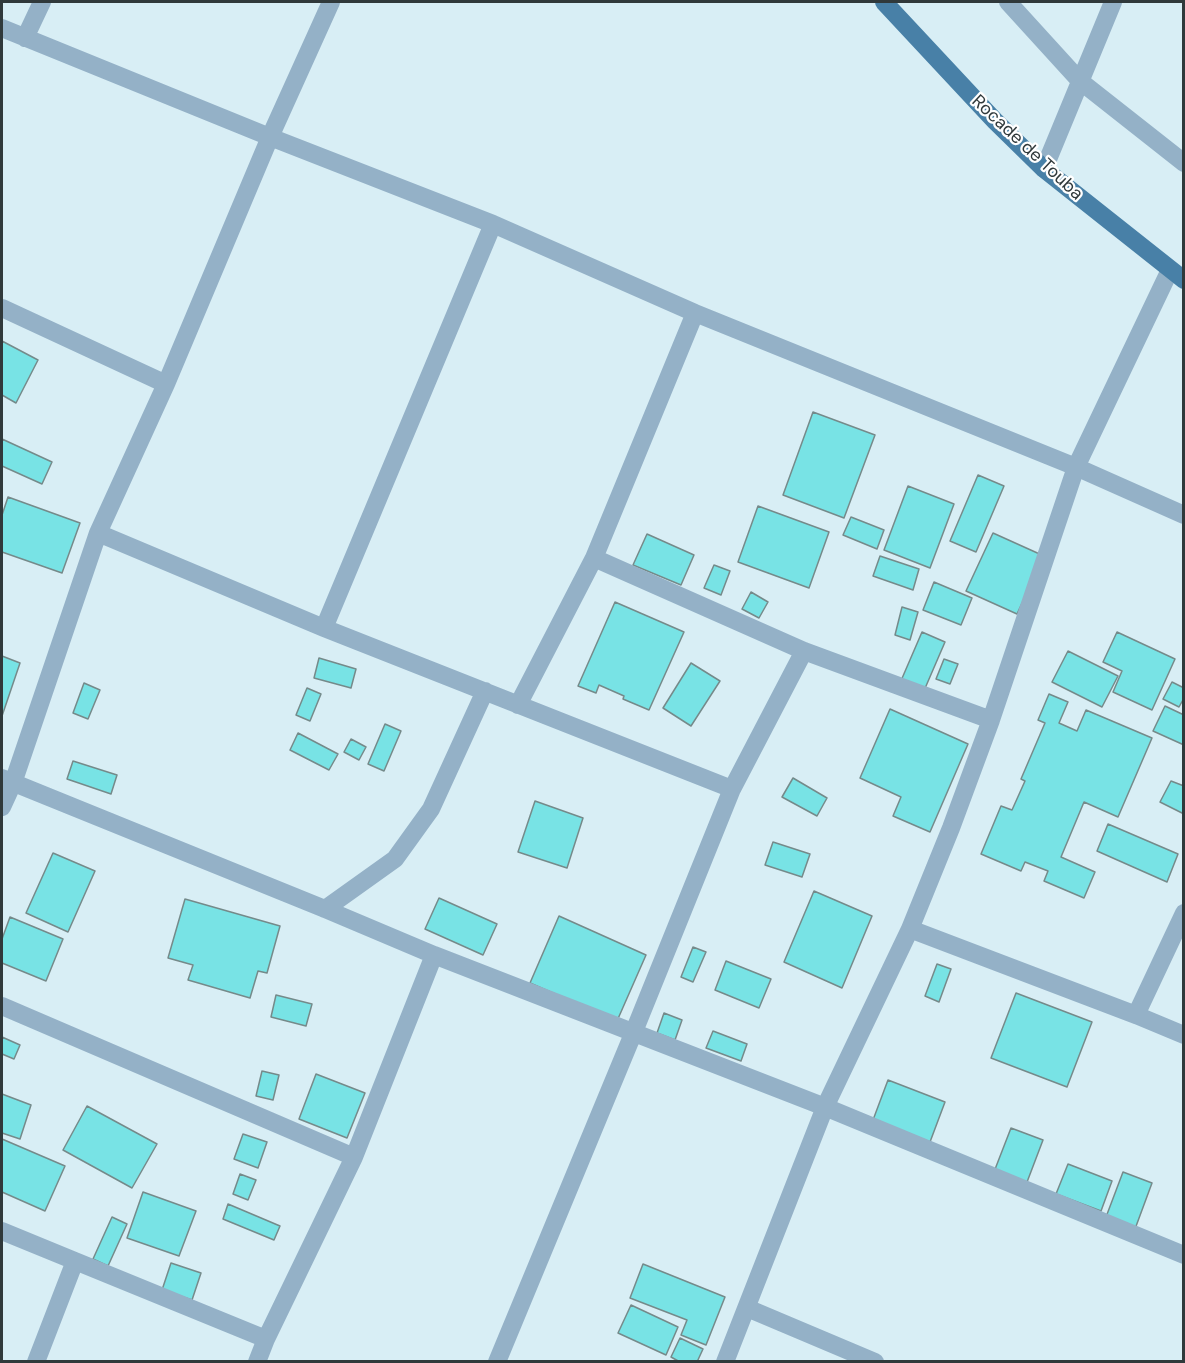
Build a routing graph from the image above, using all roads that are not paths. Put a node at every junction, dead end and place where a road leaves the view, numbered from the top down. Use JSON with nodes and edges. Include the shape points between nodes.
{"nodes":[{"id":1,"x":42,"y":2,"type":"edge"},
{"id":2,"x":331,"y":2,"type":"edge"},
{"id":3,"x":884,"y":2,"type":"edge"},
{"id":4,"x":1008,"y":2,"type":"edge"},
{"id":5,"x":1113,"y":2,"type":"edge"},
{"id":6,"x":2,"y":28,"type":"edge"},
{"id":7,"x":25,"y":38,"type":"junction"},
{"id":8,"x":1080,"y":81,"type":"junction"},
{"id":9,"x":270,"y":137,"type":"junction"},
{"id":10,"x":1184,"y":164,"type":"edge"},
{"id":11,"x":1044,"y":169,"type":"junction"},
{"id":12,"x":493,"y":224,"type":"junction"},
{"id":13,"x":1177,"y":275,"type":"edge"},
{"id":14,"x":2,"y":308,"type":"edge"},
{"id":15,"x":695,"y":313,"type":"junction"},
{"id":16,"x":166,"y":384,"type":"junction"},
{"id":17,"x":1076,"y":467,"type":"junction"},
{"id":18,"x":1184,"y":516,"type":"edge"},
{"id":19,"x":98,"y":533,"type":"junction"},
{"id":20,"x":594,"y":558,"type":"junction"},
{"id":21,"x":324,"y":628,"type":"junction"},
{"id":22,"x":804,"y":651,"type":"junction"},
{"id":23,"x":486,"y":691,"type":"junction"},
{"id":24,"x":518,"y":705,"type":"junction"},
{"id":25,"x":991,"y":720,"type":"junction"},
{"id":26,"x":7,"y":780,"type":"edge"},
{"id":27,"x":732,"y":789,"type":"junction"},
{"id":28,"x":2,"y":807,"type":"edge"},
{"id":29,"x":325,"y":909,"type":"junction"},
{"id":30,"x":1184,"y":913,"type":"edge"},
{"id":31,"x":910,"y":929,"type":"junction"},
{"id":32,"x":434,"y":955,"type":"junction"},
{"id":33,"x":2,"y":1006,"type":"edge"},
{"id":34,"x":1136,"y":1015,"type":"junction"},
{"id":35,"x":633,"y":1034,"type":"junction"},
{"id":36,"x":1184,"y":1035,"type":"edge"},
{"id":37,"x":825,"y":1107,"type":"junction"},
{"id":38,"x":354,"y":1157,"type":"junction"},
{"id":39,"x":2,"y":1231,"type":"edge"},
{"id":40,"x":1184,"y":1255,"type":"edge"},
{"id":41,"x":75,"y":1261,"type":"junction"},
{"id":42,"x":747,"y":1308,"type":"junction"},
{"id":43,"x":266,"y":1339,"type":"junction"},
{"id":44,"x":36,"y":1362,"type":"edge"},
{"id":45,"x":257,"y":1362,"type":"edge"},
{"id":46,"x":497,"y":1362,"type":"edge"},
{"id":47,"x":725,"y":1362,"type":"edge"},
{"id":48,"x":875,"y":1362,"type":"edge"}],
"edges":[{"from":1,"to":7,"type":"street"},
{"from":2,"to":9,"type":"street"},
{"from":3,"to":11,"type":"main road","name":"Rocade de Touba"},
{"from":4,"to":8,"type":"street"},
{"from":5,"to":8,"type":"street"},
{"from":6,"to":7,"type":"street"},
{"from":7,"to":9,"type":"street"},
{"from":8,"to":10,"type":"street"},
{"from":8,"to":11,"type":"street"},
{"from":9,"to":12,"type":"street"},
{"from":9,"to":16,"type":"street"},
{"from":11,"to":13,"type":"main road","name":"Rocade de Touba"},
{"from":12,"to":15,"type":"street"},
{"from":12,"to":21,"type":"street"},
{"from":13,"to":17,"type":"street"},
{"from":14,"to":16,"type":"street"},
{"from":15,"to":17,"type":"street"},
{"from":15,"to":20,"type":"street"},
{"from":16,"to":19,"type":"street"},
{"from":17,"to":18,"type":"street"},
{"from":17,"to":25,"type":"street"},
{"from":19,"to":21,"type":"street"},
{"from":19,"to":26,"type":"street"},
{"from":20,"to":22,"type":"street"},
{"from":20,"to":24,"type":"street"},
{"from":21,"to":23,"type":"street"},
{"from":22,"to":25,"type":"street"},
{"from":22,"to":27,"type":"street"},
{"from":23,"to":24,"type":"street"},
{"from":23,"to":29,"type":"street","via":[[431,809],[395,859]]},
{"from":24,"to":27,"type":"street"},
{"from":25,"to":31,"type":"street"},
{"from":26,"to":28,"type":"street"},
{"from":26,"to":29,"type":"street"},
{"from":27,"to":35,"type":"street"},
{"from":29,"to":32,"type":"street"},
{"from":30,"to":34,"type":"street"},
{"from":31,"to":34,"type":"street"},
{"from":31,"to":37,"type":"street"},
{"from":32,"to":35,"type":"street"},
{"from":32,"to":38,"type":"street"},
{"from":33,"to":38,"type":"street"},
{"from":34,"to":36,"type":"street"},
{"from":35,"to":37,"type":"street"},
{"from":35,"to":46,"type":"street"},
{"from":37,"to":40,"type":"street"},
{"from":37,"to":42,"type":"street"},
{"from":38,"to":43,"type":"street"},
{"from":39,"to":41,"type":"street"},
{"from":41,"to":43,"type":"street"},
{"from":41,"to":44,"type":"street"},
{"from":42,"to":47,"type":"street"},
{"from":42,"to":48,"type":"street"},
{"from":43,"to":45,"type":"street"}]}
